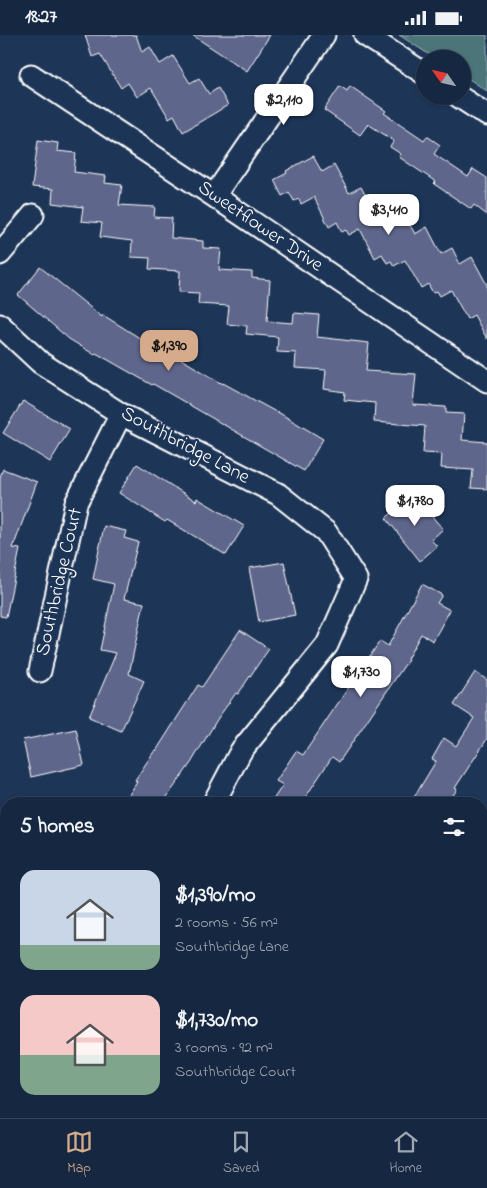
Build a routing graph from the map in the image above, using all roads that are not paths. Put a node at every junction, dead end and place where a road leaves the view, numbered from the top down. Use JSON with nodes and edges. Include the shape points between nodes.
{"nodes":[{"id":1,"x":324,"y":35,"type":"edge"},
{"id":2,"x":365,"y":35,"type":"edge"},
{"id":3,"x":416,"y":68,"type":"edge"},
{"id":4,"x":31,"y":75,"type":"dead end"},
{"id":5,"x":471,"y":105,"type":"edge"},
{"id":6,"x":487,"y":115,"type":"edge"},
{"id":7,"x":214,"y":196,"type":"junction"},
{"id":8,"x":33,"y":215,"type":"dead end"},
{"id":9,"x":0,"y":254,"type":"edge"},
{"id":10,"x":0,"y":325,"type":"edge"},
{"id":11,"x":487,"y":381,"type":"edge"},
{"id":12,"x":121,"y":414,"type":"junction"},
{"id":13,"x":40,"y":671,"type":"dead end"},
{"id":14,"x":217,"y":797,"type":"edge"}],
"edges":[{"from":1,"to":7,"type":"street"},
{"from":2,"to":3,"type":"street"},
{"from":4,"to":7,"type":"street","name":"Sweetflower Drive"},
{"from":5,"to":6,"type":"street"},
{"from":7,"to":11,"type":"street","name":"Sweetflower Drive"},
{"from":8,"to":9,"type":"street"},
{"from":10,"to":12,"type":"street","name":"Southbridge Lane","via":[[41,363]]},
{"from":12,"to":13,"type":"street","name":"Southbridge Court","via":[[76,503]]},
{"from":12,"to":14,"type":"street","name":"Southbridge Lane","via":[[278,494],[326,533],[356,579],[327,645],[241,751]]}]}
